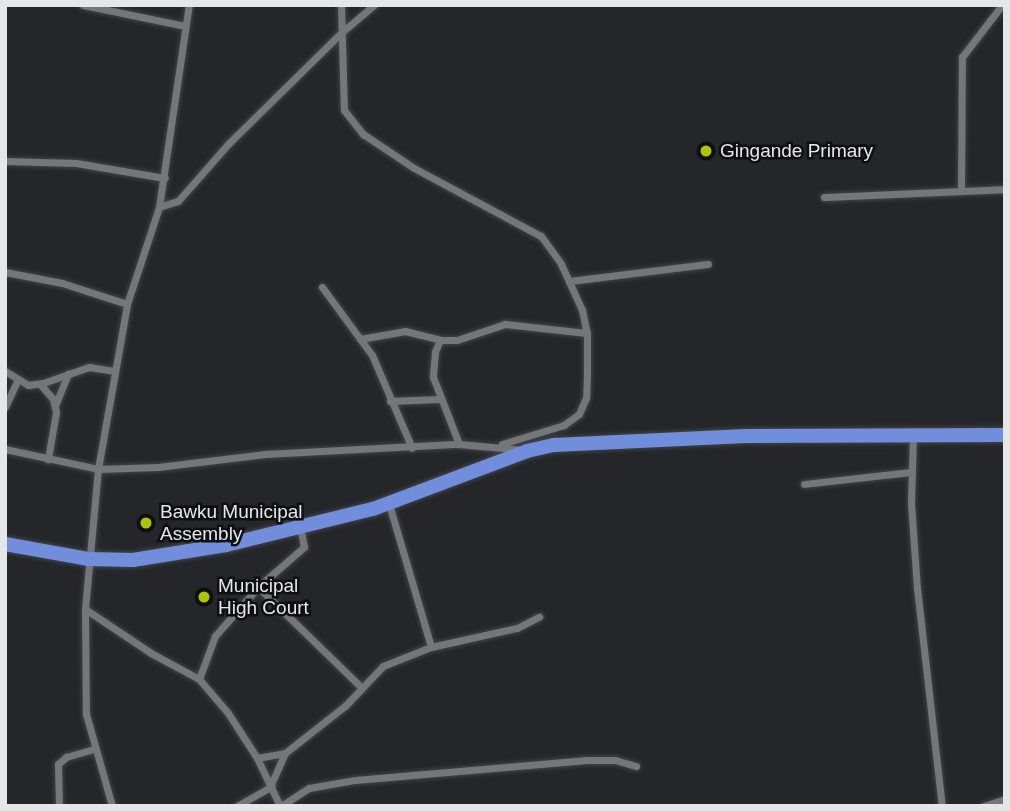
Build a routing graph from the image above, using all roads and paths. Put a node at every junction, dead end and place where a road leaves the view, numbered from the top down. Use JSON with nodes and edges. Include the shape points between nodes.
{"nodes":[{"id":1,"x":83,"y":5,"type":"edge"},
{"id":2,"x":189,"y":5,"type":"edge"},
{"id":3,"x":341,"y":5,"type":"edge"},
{"id":4,"x":374,"y":5,"type":"edge"},
{"id":5,"x":1002,"y":5,"type":"edge"},
{"id":6,"x":185,"y":26,"type":"junction"},
{"id":7,"x":342,"y":32,"type":"junction"},
{"id":8,"x":5,"y":161,"type":"edge"},
{"id":9,"x":164,"y":177,"type":"junction"},
{"id":10,"x":1005,"y":189,"type":"edge"},
{"id":11,"x":961,"y":190,"type":"junction"},
{"id":12,"x":824,"y":197,"type":"dead end"},
{"id":13,"x":159,"y":207,"type":"junction"},
{"id":14,"x":708,"y":264,"type":"dead end"},
{"id":15,"x":5,"y":272,"type":"edge"},
{"id":16,"x":569,"y":281,"type":"junction"},
{"id":17,"x":323,"y":287,"type":"dead end"},
{"id":18,"x":127,"y":304,"type":"junction"},
{"id":19,"x":587,"y":333,"type":"junction"},
{"id":20,"x":360,"y":340,"type":"junction"},
{"id":21,"x":440,"y":340,"type":"junction"},
{"id":22,"x":5,"y":371,"type":"edge"},
{"id":23,"x":114,"y":371,"type":"junction"},
{"id":24,"x":68,"y":373,"type":"junction"},
{"id":25,"x":18,"y":381,"type":"junction"},
{"id":26,"x":40,"y":384,"type":"junction"},
{"id":27,"x":439,"y":399,"type":"junction"},
{"id":28,"x":390,"y":401,"type":"junction"},
{"id":29,"x":5,"y":407,"type":"edge"},
{"id":30,"x":55,"y":407,"type":"junction"},
{"id":31,"x":1005,"y":435,"type":"edge"},
{"id":32,"x":913,"y":436,"type":"junction"},
{"id":33,"x":459,"y":444,"type":"junction"},
{"id":34,"x":498,"y":445,"type":"junction"},
{"id":35,"x":412,"y":448,"type":"junction"},
{"id":36,"x":5,"y":450,"type":"edge"},
{"id":37,"x":527,"y":451,"type":"junction"},
{"id":38,"x":48,"y":459,"type":"junction"},
{"id":39,"x":98,"y":469,"type":"junction"},
{"id":40,"x":911,"y":472,"type":"junction"},
{"id":41,"x":804,"y":484,"type":"dead end"},
{"id":42,"x":389,"y":504,"type":"junction"},
{"id":43,"x":300,"y":527,"type":"junction"},
{"id":44,"x":5,"y":544,"type":"edge"},
{"id":45,"x":88,"y":559,"type":"junction"},
{"id":46,"x":258,"y":587,"type":"junction"},
{"id":47,"x":86,"y":609,"type":"junction"},
{"id":48,"x":539,"y":617,"type":"dead end"},
{"id":49,"x":431,"y":648,"type":"junction"},
{"id":50,"x":199,"y":679,"type":"junction"},
{"id":51,"x":362,"y":688,"type":"junction"},
{"id":52,"x":94,"y":749,"type":"junction"},
{"id":53,"x":285,"y":753,"type":"junction"},
{"id":54,"x":257,"y":758,"type":"junction"},
{"id":55,"x":636,"y":766,"type":"dead end"},
{"id":56,"x":272,"y":785,"type":"junction"},
{"id":57,"x":1005,"y":799,"type":"edge"},
{"id":58,"x":59,"y":806,"type":"edge"},
{"id":59,"x":112,"y":806,"type":"edge"},
{"id":60,"x":237,"y":806,"type":"edge"},
{"id":61,"x":281,"y":806,"type":"edge"},
{"id":62,"x":942,"y":806,"type":"edge"},
{"id":63,"x":984,"y":806,"type":"edge"}],
"edges":[{"from":1,"to":6,"type":"street"},
{"from":2,"to":6,"type":"street"},
{"from":3,"to":7,"type":"street"},
{"from":4,"to":7,"type":"street"},
{"from":5,"to":11,"type":"street","via":[[962,57]]},
{"from":6,"to":9,"type":"street"},
{"from":7,"to":13,"type":"street","via":[[229,143],[178,201]]},
{"from":7,"to":16,"type":"street","via":[[344,110],[363,134],[541,236]]},
{"from":8,"to":9,"type":"street","via":[[76,163]]},
{"from":9,"to":13,"type":"street"},
{"from":10,"to":11,"type":"street"},
{"from":11,"to":12,"type":"street"},
{"from":13,"to":18,"type":"street"},
{"from":14,"to":16,"type":"street"},
{"from":15,"to":18,"type":"street","via":[[62,283]]},
{"from":16,"to":19,"type":"street"},
{"from":17,"to":20,"type":"street"},
{"from":18,"to":23,"type":"street"},
{"from":19,"to":21,"type":"street","via":[[505,324],[457,340]]},
{"from":19,"to":34,"type":"street","via":[[586,398],[579,414],[564,425]]},
{"from":20,"to":21,"type":"street","via":[[405,331]]},
{"from":20,"to":28,"type":"street","via":[[379,369]]},
{"from":21,"to":27,"type":"street","via":[[433,364]]},
{"from":22,"to":25,"type":"street"},
{"from":23,"to":24,"type":"street","via":[[96,366]]},
{"from":23,"to":39,"type":"street"},
{"from":24,"to":26,"type":"street"},
{"from":24,"to":30,"type":"street"},
{"from":25,"to":26,"type":"street"},
{"from":25,"to":29,"type":"street"},
{"from":26,"to":30,"type":"street"},
{"from":27,"to":28,"type":"street"},
{"from":27,"to":33,"type":"street"},
{"from":28,"to":35,"type":"street"},
{"from":30,"to":38,"type":"street"},
{"from":31,"to":32,"type":"highway"},
{"from":32,"to":37,"type":"highway","via":[[661,438]]},
{"from":32,"to":40,"type":"street"},
{"from":33,"to":34,"type":"street"},
{"from":33,"to":35,"type":"street"},
{"from":34,"to":37,"type":"street"},
{"from":35,"to":39,"type":"street","via":[[265,454]]},
{"from":36,"to":38,"type":"street"},
{"from":37,"to":42,"type":"highway"},
{"from":38,"to":39,"type":"street"},
{"from":39,"to":45,"type":"street"},
{"from":40,"to":41,"type":"street"},
{"from":40,"to":62,"type":"street","via":[[917,588]]},
{"from":42,"to":43,"type":"highway"},
{"from":42,"to":49,"type":"street"},
{"from":43,"to":45,"type":"highway","via":[[179,553]]},
{"from":43,"to":46,"type":"street","via":[[304,547]]},
{"from":44,"to":45,"type":"highway"},
{"from":45,"to":47,"type":"street"},
{"from":46,"to":50,"type":"street","via":[[215,636]]},
{"from":46,"to":51,"type":"street"},
{"from":47,"to":50,"type":"street"},
{"from":47,"to":52,"type":"street","via":[[86,714]]},
{"from":48,"to":49,"type":"street","via":[[517,628]]},
{"from":49,"to":51,"type":"street","via":[[383,666]]},
{"from":50,"to":54,"type":"street","via":[[229,713]]},
{"from":51,"to":53,"type":"street"},
{"from":52,"to":58,"type":"street","via":[[58,764]]},
{"from":52,"to":59,"type":"street"},
{"from":53,"to":54,"type":"street"},
{"from":53,"to":56,"type":"street"},
{"from":54,"to":56,"type":"street"},
{"from":55,"to":61,"type":"street","via":[[587,760],[355,780],[309,788]]},
{"from":56,"to":60,"type":"street"},
{"from":56,"to":61,"type":"street"},
{"from":57,"to":63,"type":"street"}]}
